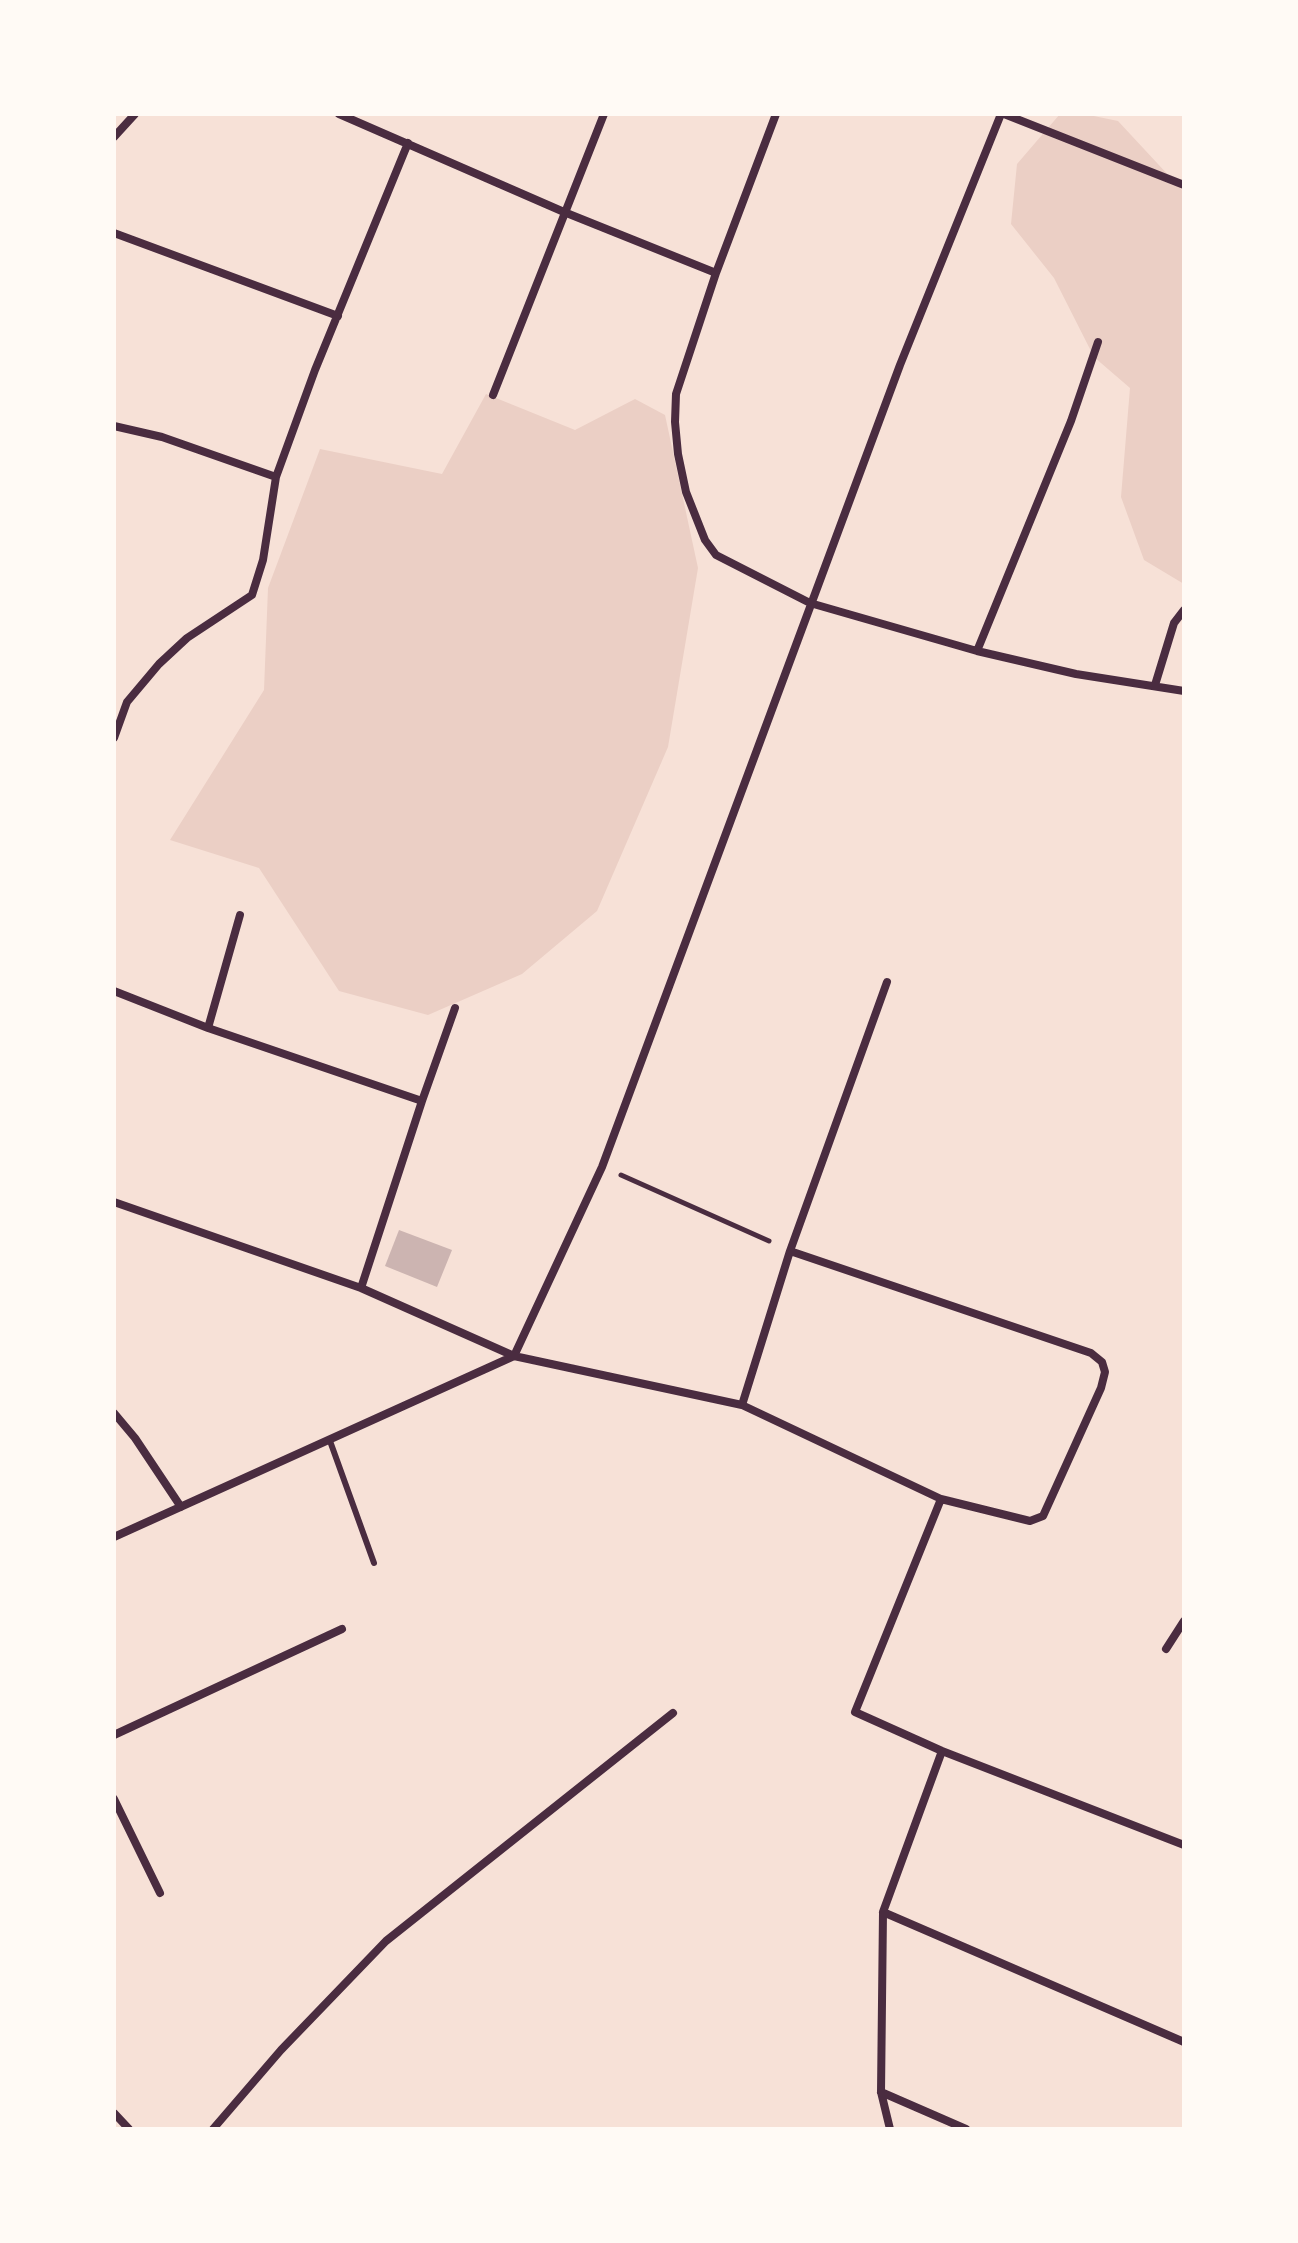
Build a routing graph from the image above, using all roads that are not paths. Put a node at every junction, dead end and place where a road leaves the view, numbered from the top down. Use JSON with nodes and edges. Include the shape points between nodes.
{"nodes":[{"id":1,"x":135,"y":114,"type":"edge"},
{"id":2,"x":339,"y":114,"type":"edge"},
{"id":3,"x":604,"y":114,"type":"edge"},
{"id":4,"x":776,"y":114,"type":"edge"},
{"id":5,"x":1002,"y":114,"type":"edge"},
{"id":6,"x":114,"y":137,"type":"edge"},
{"id":7,"x":408,"y":143,"type":"junction"},
{"id":8,"x":1184,"y":185,"type":"edge"},
{"id":9,"x":564,"y":212,"type":"junction"},
{"id":10,"x":114,"y":233,"type":"edge"},
{"id":11,"x":716,"y":273,"type":"junction"},
{"id":12,"x":338,"y":316,"type":"junction"},
{"id":13,"x":1098,"y":342,"type":"dead end"},
{"id":14,"x":493,"y":395,"type":"dead end"},
{"id":15,"x":114,"y":426,"type":"edge"},
{"id":16,"x":276,"y":477,"type":"junction"},
{"id":17,"x":810,"y":603,"type":"junction"},
{"id":18,"x":1184,"y":610,"type":"edge"},
{"id":19,"x":977,"y":651,"type":"junction"},
{"id":20,"x":1155,"y":685,"type":"junction"},
{"id":21,"x":1184,"y":691,"type":"edge"},
{"id":22,"x":114,"y":738,"type":"edge"},
{"id":23,"x":240,"y":915,"type":"dead end"},
{"id":24,"x":887,"y":982,"type":"dead end"},
{"id":25,"x":114,"y":991,"type":"edge"},
{"id":26,"x":455,"y":1008,"type":"dead end"},
{"id":27,"x":208,"y":1028,"type":"junction"},
{"id":28,"x":422,"y":1101,"type":"junction"},
{"id":29,"x":114,"y":1202,"type":"edge"},
{"id":30,"x":790,"y":1251,"type":"junction"},
{"id":31,"x":361,"y":1288,"type":"junction"},
{"id":32,"x":514,"y":1356,"type":"junction"},
{"id":33,"x":742,"y":1405,"type":"junction"},
{"id":34,"x":114,"y":1413,"type":"edge"},
{"id":35,"x":330,"y":1441,"type":"junction"},
{"id":36,"x":941,"y":1499,"type":"junction"},
{"id":37,"x":181,"y":1507,"type":"junction"},
{"id":38,"x":114,"y":1537,"type":"edge"},
{"id":39,"x":374,"y":1563,"type":"dead end"},
{"id":40,"x":1184,"y":1621,"type":"edge"},
{"id":41,"x":342,"y":1629,"type":"dead end"},
{"id":42,"x":1166,"y":1649,"type":"dead end"},
{"id":43,"x":673,"y":1713,"type":"dead end"},
{"id":44,"x":114,"y":1735,"type":"edge"},
{"id":45,"x":942,"y":1751,"type":"junction"},
{"id":46,"x":114,"y":1799,"type":"edge"},
{"id":47,"x":1184,"y":1845,"type":"edge"},
{"id":48,"x":160,"y":1893,"type":"dead end"},
{"id":49,"x":883,"y":1912,"type":"junction"},
{"id":50,"x":1184,"y":2042,"type":"edge"},
{"id":51,"x":881,"y":2092,"type":"junction"},
{"id":52,"x":114,"y":2113,"type":"edge"},
{"id":53,"x":129,"y":2129,"type":"edge"},
{"id":54,"x":213,"y":2129,"type":"edge"},
{"id":55,"x":890,"y":2129,"type":"edge"},
{"id":56,"x":966,"y":2129,"type":"edge"}],
"edges":[{"from":1,"to":6,"type":"street"},
{"from":2,"to":7,"type":"street"},
{"from":3,"to":9,"type":"street"},
{"from":4,"to":11,"type":"street"},
{"from":5,"to":8,"type":"street"},
{"from":5,"to":17,"type":"street"},
{"from":7,"to":9,"type":"street"},
{"from":7,"to":12,"type":"street"},
{"from":9,"to":11,"type":"street"},
{"from":9,"to":14,"type":"street"},
{"from":10,"to":12,"type":"street"},
{"from":11,"to":17,"type":"street","via":[[676,394],[686,492],[716,555]]},
{"from":12,"to":16,"type":"street"},
{"from":13,"to":19,"type":"street"},
{"from":15,"to":16,"type":"street"},
{"from":16,"to":22,"type":"street","via":[[252,595],[187,638],[159,664],[127,702]]},
{"from":17,"to":19,"type":"street"},
{"from":17,"to":32,"type":"street","via":[[602,1167]]},
{"from":18,"to":20,"type":"street","via":[[1174,623]]},
{"from":19,"to":20,"type":"street","via":[[1076,674]]},
{"from":20,"to":21,"type":"street"},
{"from":23,"to":27,"type":"street"},
{"from":24,"to":30,"type":"street"},
{"from":25,"to":27,"type":"street"},
{"from":26,"to":28,"type":"street"},
{"from":27,"to":28,"type":"street"},
{"from":28,"to":31,"type":"street"},
{"from":29,"to":31,"type":"street"},
{"from":30,"to":33,"type":"street"},
{"from":30,"to":36,"type":"street","via":[[1091,1353],[1102,1362],[1101,1388],[1043,1516],[1030,1521]]},
{"from":31,"to":32,"type":"street"},
{"from":32,"to":33,"type":"street"},
{"from":32,"to":35,"type":"street"},
{"from":33,"to":36,"type":"street"},
{"from":34,"to":37,"type":"street"},
{"from":35,"to":37,"type":"street"},
{"from":35,"to":39,"type":"lane"},
{"from":36,"to":45,"type":"street","via":[[855,1712]]},
{"from":37,"to":38,"type":"street"},
{"from":40,"to":42,"type":"street"},
{"from":41,"to":44,"type":"street"},
{"from":43,"to":54,"type":"street","via":[[386,1941]]},
{"from":45,"to":47,"type":"street"},
{"from":45,"to":49,"type":"street"},
{"from":46,"to":48,"type":"street"},
{"from":49,"to":50,"type":"street"},
{"from":49,"to":51,"type":"street"},
{"from":51,"to":55,"type":"street"},
{"from":51,"to":56,"type":"street"},
{"from":52,"to":53,"type":"street"}]}
